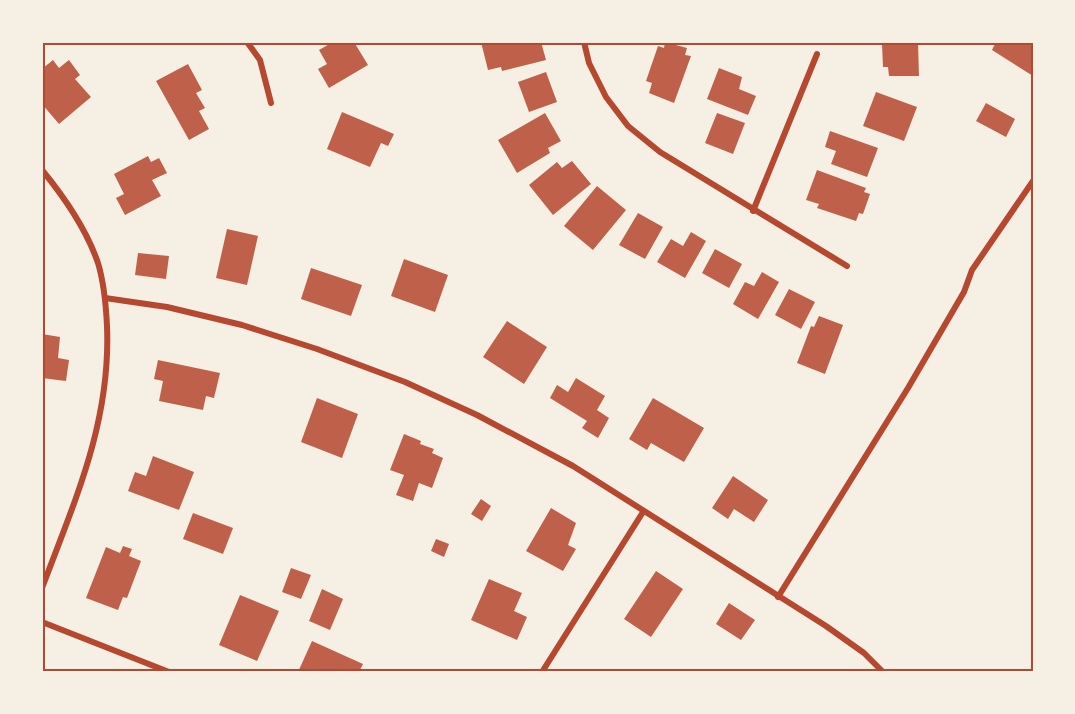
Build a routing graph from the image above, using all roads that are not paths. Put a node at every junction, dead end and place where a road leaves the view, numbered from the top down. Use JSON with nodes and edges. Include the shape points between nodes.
{"nodes":[{"id":1,"x":247,"y":42,"type":"edge"},
{"id":2,"x":584,"y":42,"type":"edge"},
{"id":3,"x":817,"y":54,"type":"dead end"},
{"id":4,"x":271,"y":103,"type":"dead end"},
{"id":5,"x":42,"y":170,"type":"edge"},
{"id":6,"x":1033,"y":181,"type":"edge"},
{"id":7,"x":753,"y":211,"type":"junction"},
{"id":8,"x":847,"y":266,"type":"dead end"},
{"id":9,"x":105,"y":298,"type":"junction"},
{"id":10,"x":643,"y":512,"type":"junction"},
{"id":11,"x":42,"y":588,"type":"edge"},
{"id":12,"x":778,"y":597,"type":"junction"},
{"id":13,"x":42,"y":622,"type":"edge"},
{"id":14,"x":169,"y":672,"type":"edge"},
{"id":15,"x":542,"y":672,"type":"edge"},
{"id":16,"x":883,"y":672,"type":"edge"}],
"edges":[{"from":1,"to":4,"type":"street","via":[[260,60]]},
{"from":2,"to":7,"type":"street","via":[[589,63],[606,97],[628,126],[660,152]]},
{"from":3,"to":7,"type":"street"},
{"from":5,"to":9,"type":"street","via":[[83,229],[98,264]]},
{"from":6,"to":12,"type":"street","via":[[972,270],[964,292],[908,388]]},
{"from":7,"to":8,"type":"street"},
{"from":9,"to":10,"type":"street","via":[[167,307],[242,325],[405,382],[573,466]]},
{"from":9,"to":11,"type":"street","via":[[108,349],[101,415],[90,463]]},
{"from":10,"to":12,"type":"street"},
{"from":10,"to":15,"type":"street"},
{"from":12,"to":16,"type":"street","via":[[864,653]]},
{"from":13,"to":14,"type":"street"}]}
